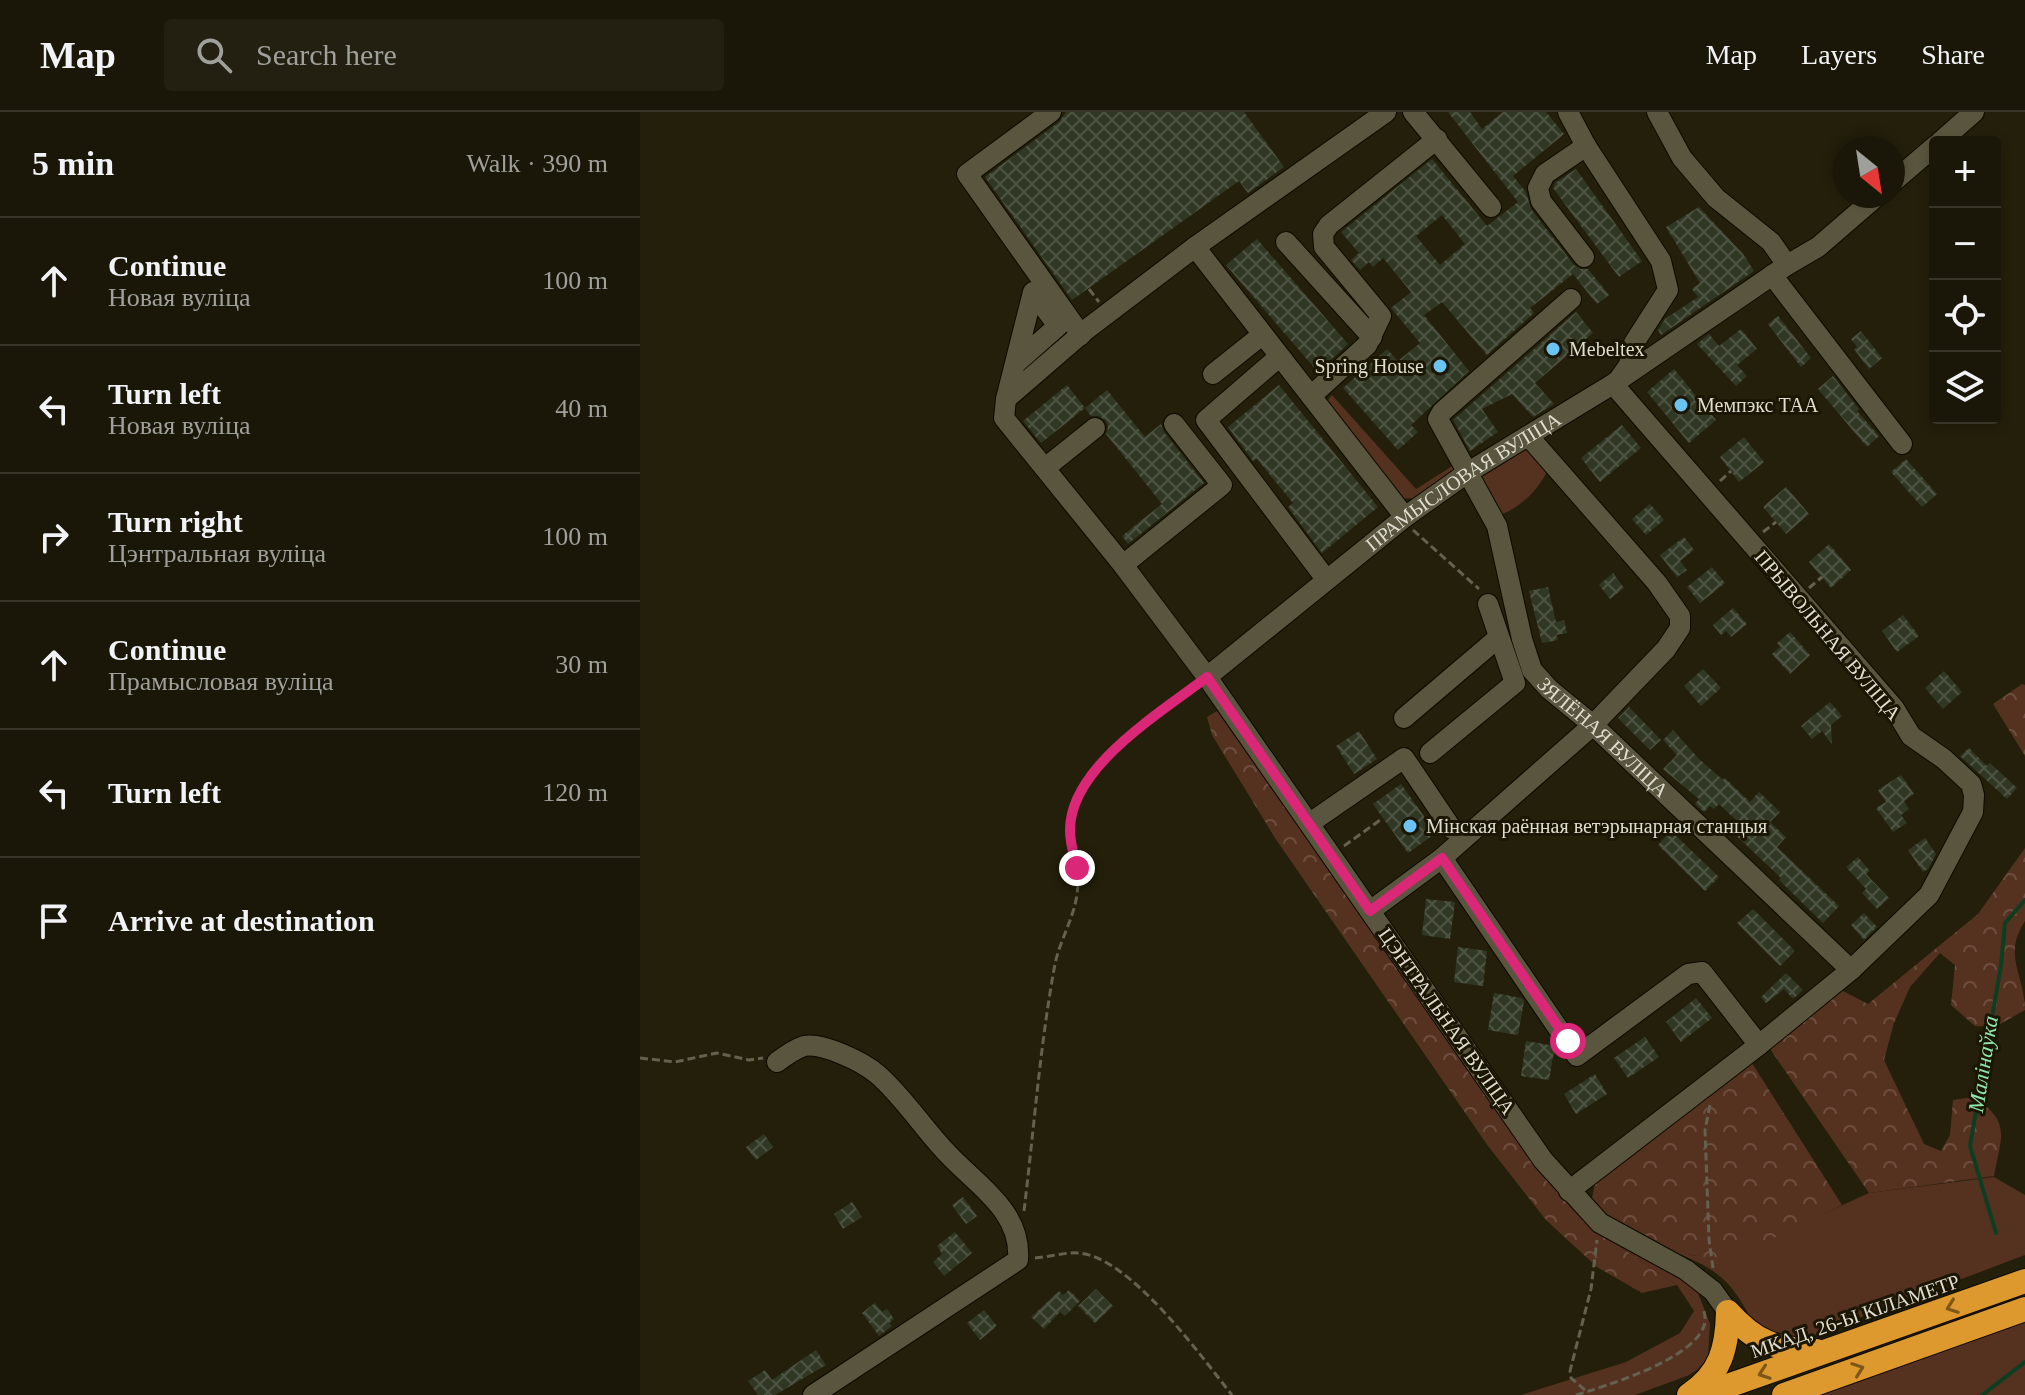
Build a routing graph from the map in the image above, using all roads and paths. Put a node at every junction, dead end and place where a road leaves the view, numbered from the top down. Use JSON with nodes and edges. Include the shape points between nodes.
{"nodes":[{"id":1,"x":1051,"y":112,"type":"edge"},
{"id":2,"x":1386,"y":112,"type":"edge"},
{"id":3,"x":1413,"y":112,"type":"edge"},
{"id":4,"x":1568,"y":112,"type":"edge"},
{"id":5,"x":1657,"y":112,"type":"edge"},
{"id":6,"x":1974,"y":112,"type":"edge"},
{"id":7,"x":1947,"y":136,"type":"edge"},
{"id":8,"x":1437,"y":139,"type":"junction"},
{"id":9,"x":1586,"y":146,"type":"junction"},
{"id":10,"x":1929,"y":151,"type":"edge"},
{"id":11,"x":1905,"y":172,"type":"edge"},
{"id":12,"x":1491,"y":207,"type":"dead end"},
{"id":13,"x":1863,"y":208,"type":"edge"},
{"id":14,"x":1286,"y":242,"type":"dead end"},
{"id":15,"x":1195,"y":247,"type":"junction"},
{"id":16,"x":1584,"y":257,"type":"dead end"},
{"id":17,"x":1780,"y":270,"type":"junction"},
{"id":18,"x":1571,"y":299,"type":"dead end"},
{"id":19,"x":1081,"y":335,"type":"junction"},
{"id":20,"x":1262,"y":335,"type":"junction"},
{"id":21,"x":1372,"y":337,"type":"junction"},
{"id":22,"x":1279,"y":357,"type":"junction"},
{"id":23,"x":1015,"y":364,"type":"dead end"},
{"id":24,"x":1213,"y":374,"type":"dead end"},
{"id":25,"x":1615,"y":383,"type":"junction"},
{"id":26,"x":1311,"y":396,"type":"junction"},
{"id":27,"x":1006,"y":399,"type":"junction"},
{"id":28,"x":1174,"y":424,"type":"dead end"},
{"id":29,"x":1095,"y":428,"type":"dead end"},
{"id":30,"x":1530,"y":438,"type":"junction"},
{"id":31,"x":1902,"y":444,"type":"dead end"},
{"id":32,"x":1045,"y":468,"type":"junction"},
{"id":33,"x":1731,"y":471,"type":"dead end"},
{"id":34,"x":1467,"y":473,"type":"junction"},
{"id":35,"x":1714,"y":486,"type":"dead end"},
{"id":36,"x":1403,"y":518,"type":"junction"},
{"id":37,"x":1776,"y":522,"type":"dead end"},
{"id":38,"x":1757,"y":537,"type":"dead end"},
{"id":39,"x":1123,"y":565,"type":"junction"},
{"id":40,"x":1822,"y":577,"type":"dead end"},
{"id":41,"x":1326,"y":579,"type":"junction"},
{"id":42,"x":1803,"y":593,"type":"dead end"},
{"id":43,"x":1483,"y":596,"type":"joint"},
{"id":44,"x":1498,"y":638,"type":"junction"},
{"id":45,"x":1207,"y":677,"type":"junction"},
{"id":46,"x":1404,"y":718,"type":"dead end"},
{"id":47,"x":1593,"y":725,"type":"junction"},
{"id":48,"x":1430,"y":753,"type":"dead end"},
{"id":49,"x":1383,"y":818,"type":"dead end"},
{"id":50,"x":1310,"y":823,"type":"junction"},
{"id":51,"x":1452,"y":829,"type":"dead end"},
{"id":52,"x":1332,"y":855,"type":"junction"},
{"id":53,"x":1442,"y":858,"type":"junction"},
{"id":54,"x":1370,"y":911,"type":"junction"},
{"id":55,"x":1851,"y":970,"type":"junction"},
{"id":56,"x":1759,"y":1045,"type":"junction"},
{"id":57,"x":640,"y":1058,"type":"edge"},
{"id":58,"x":772,"y":1059,"type":"joint"},
{"id":59,"x":1720,"y":1075,"type":"junction"},
{"id":60,"x":1569,"y":1191,"type":"junction"},
{"id":61,"x":1590,"y":1213,"type":"junction"},
{"id":62,"x":1015,"y":1233,"type":"junction"},
{"id":63,"x":1018,"y":1260,"type":"junction"},
{"id":64,"x":1714,"y":1270,"type":"dead end"},
{"id":65,"x":2025,"y":1281,"type":"edge"},
{"id":66,"x":1713,"y":1291,"type":"junction"},
{"id":67,"x":2025,"y":1309,"type":"edge"},
{"id":68,"x":1728,"y":1312,"type":"junction"},
{"id":69,"x":1827,"y":1352,"type":"junction"},
{"id":70,"x":1587,"y":1392,"type":"junction"},
{"id":71,"x":813,"y":1395,"type":"edge"},
{"id":72,"x":1232,"y":1395,"type":"edge"},
{"id":73,"x":1576,"y":1395,"type":"edge"},
{"id":74,"x":1689,"y":1395,"type":"edge"},
{"id":75,"x":1702,"y":1395,"type":"edge"},
{"id":76,"x":1784,"y":1395,"type":"edge"}],
"edges":[{"from":1,"to":19,"type":"street","via":[[967,174]]},
{"from":2,"to":15,"type":"street"},
{"from":3,"to":8,"type":"street"},
{"from":4,"to":9,"type":"street"},
{"from":5,"to":17,"type":"street","via":[[1682,158],[1707,188],[1771,242]]},
{"from":6,"to":7,"type":"street"},
{"from":8,"to":12,"type":"street"},
{"from":8,"to":21,"type":"street","via":[[1323,234],[1324,247],[1381,316]]},
{"from":9,"to":16,"type":"street","via":[[1545,174],[1538,188],[1541,201]]},
{"from":9,"to":25,"type":"street","via":[[1661,261],[1668,290]]},
{"from":10,"to":11,"type":"street"},
{"from":13,"to":17,"type":"street","name":"ПРАМЫСЛОВАЯ ВУЛІЦА","via":[[1818,247]]},
{"from":14,"to":21,"type":"street"},
{"from":15,"to":19,"type":"street"},
{"from":15,"to":20,"type":"street"},
{"from":17,"to":25,"type":"street","name":"ПРАМЫСЛОВАЯ ВУЛІЦА"},
{"from":17,"to":31,"type":"street"},
{"from":18,"to":34,"type":"street","name":"ЗЯЛЁНАЯ ВУЛІЦА","via":[[1442,412],[1438,419]]},
{"from":19,"to":27,"type":"street"},
{"from":20,"to":22,"type":"street"},
{"from":20,"to":24,"type":"street"},
{"from":21,"to":26,"type":"street"},
{"from":22,"to":26,"type":"street"},
{"from":22,"to":41,"type":"street","via":[[1206,420]]},
{"from":23,"to":27,"type":"street"},
{"from":25,"to":30,"type":"street","name":"ПРАМЫСЛОВАЯ ВУЛІЦА"},
{"from":25,"to":55,"type":"street","name":"ПРЫВОЛЬНАЯ ВУЛІЦА","via":[[1894,708],[1911,736],[1971,784],[1973,812],[1929,895]]},
{"from":26,"to":36,"type":"street"},
{"from":27,"to":32,"type":"street","via":[[1004,418]]},
{"from":28,"to":39,"type":"street","via":[[1222,485]]},
{"from":29,"to":32,"type":"street"},
{"from":30,"to":34,"type":"street","name":"ПРАМЫСЛОВАЯ ВУЛІЦА"},
{"from":30,"to":47,"type":"street","via":[[1619,537],[1680,616],[1680,628],[1666,649]]},
{"from":32,"to":39,"type":"street"},
{"from":33,"to":35,"type":"path"},
{"from":34,"to":36,"type":"street","name":"ПРАМЫСЛОВАЯ ВУЛІЦА"},
{"from":34,"to":47,"type":"street","name":"ЗЯЛЁНАЯ ВУЛІЦА","via":[[1497,526],[1532,670]]},
{"from":36,"to":41,"type":"street","name":"ПРАМЫСЛОВАЯ ВУЛІЦА"},
{"from":36,"to":43,"type":"path"},
{"from":37,"to":38,"type":"path"},
{"from":39,"to":45,"type":"street"},
{"from":40,"to":42,"type":"path"},
{"from":41,"to":45,"type":"street","name":"ПРАМЫСЛОВАЯ ВУЛІЦА"},
{"from":43,"to":44,"type":"street"},
{"from":44,"to":46,"type":"street"},
{"from":44,"to":48,"type":"street","via":[[1515,683]]},
{"from":45,"to":50,"type":"street","name":"ЦЭНТРАЛЬНАЯ ВУЛІЦА"},
{"from":45,"to":62,"type":"path","via":[[1117,747],[1072,810],[1069,832],[1077,894],[1056,961],[1023,1219]]},
{"from":47,"to":53,"type":"street"},
{"from":47,"to":55,"type":"street","name":"ЗЯЛЁНАЯ ВУЛІЦА"},
{"from":49,"to":52,"type":"path"},
{"from":50,"to":51,"type":"street","via":[[1404,758]]},
{"from":50,"to":52,"type":"street","name":"ЦЭНТРАЛЬНАЯ ВУЛІЦА"},
{"from":52,"to":54,"type":"street","name":"ЦЭНТРАЛЬНАЯ ВУЛІЦА"},
{"from":53,"to":54,"type":"street"},
{"from":53,"to":56,"type":"street","via":[[1577,1056],[1688,974],[1702,972]]},
{"from":54,"to":60,"type":"street","name":"ЦЭНТРАЛЬНАЯ ВУЛІЦА"},
{"from":55,"to":56,"type":"street"},
{"from":56,"to":59,"type":"street"},
{"from":57,"to":58,"type":"path","via":[[675,1062],[717,1053]]},
{"from":58,"to":62,"type":"street","via":[[804,1046],[824,1048],[877,1073],[947,1154],[989,1193]]},
{"from":59,"to":60,"type":"street"},
{"from":59,"to":64,"type":"path","via":[[1705,1130]]},
{"from":60,"to":61,"type":"street","name":"ЦЭНТРАЛЬНАЯ ВУЛІЦА"},
{"from":61,"to":66,"type":"street","name":"ЦЭНТРАЛЬНАЯ ВУЛІЦА","via":[[1615,1234],[1686,1270]]},
{"from":61,"to":70,"type":"path","via":[[1596,1255],[1570,1371]]},
{"from":62,"to":63,"type":"street"},
{"from":63,"to":71,"type":"street"},
{"from":63,"to":72,"type":"path","via":[[1079,1253],[1127,1274]]},
{"from":65,"to":69,"type":"highway","name":"МКАД, 26-Ы КІЛАМЕТР","one_way":true},
{"from":66,"to":68,"type":"street","name":"ЦЭНТРАЛЬНАЯ ВУЛІЦА"},
{"from":66,"to":70,"type":"path","via":[[1701,1302],[1706,1322],[1695,1341],[1648,1368]]},
{"from":76,"to":67,"type":"highway","one_way":true},
{"from":68,"to":69,"type":"highway","via":[[1753,1337],[1773,1346]]},
{"from":68,"to":74,"type":"highway","via":[[1723,1358]]},
{"from":69,"to":75,"type":"highway","name":"МКАД, 26-Ы КІЛАМЕТР","one_way":true},
{"from":70,"to":73,"type":"path"}]}
